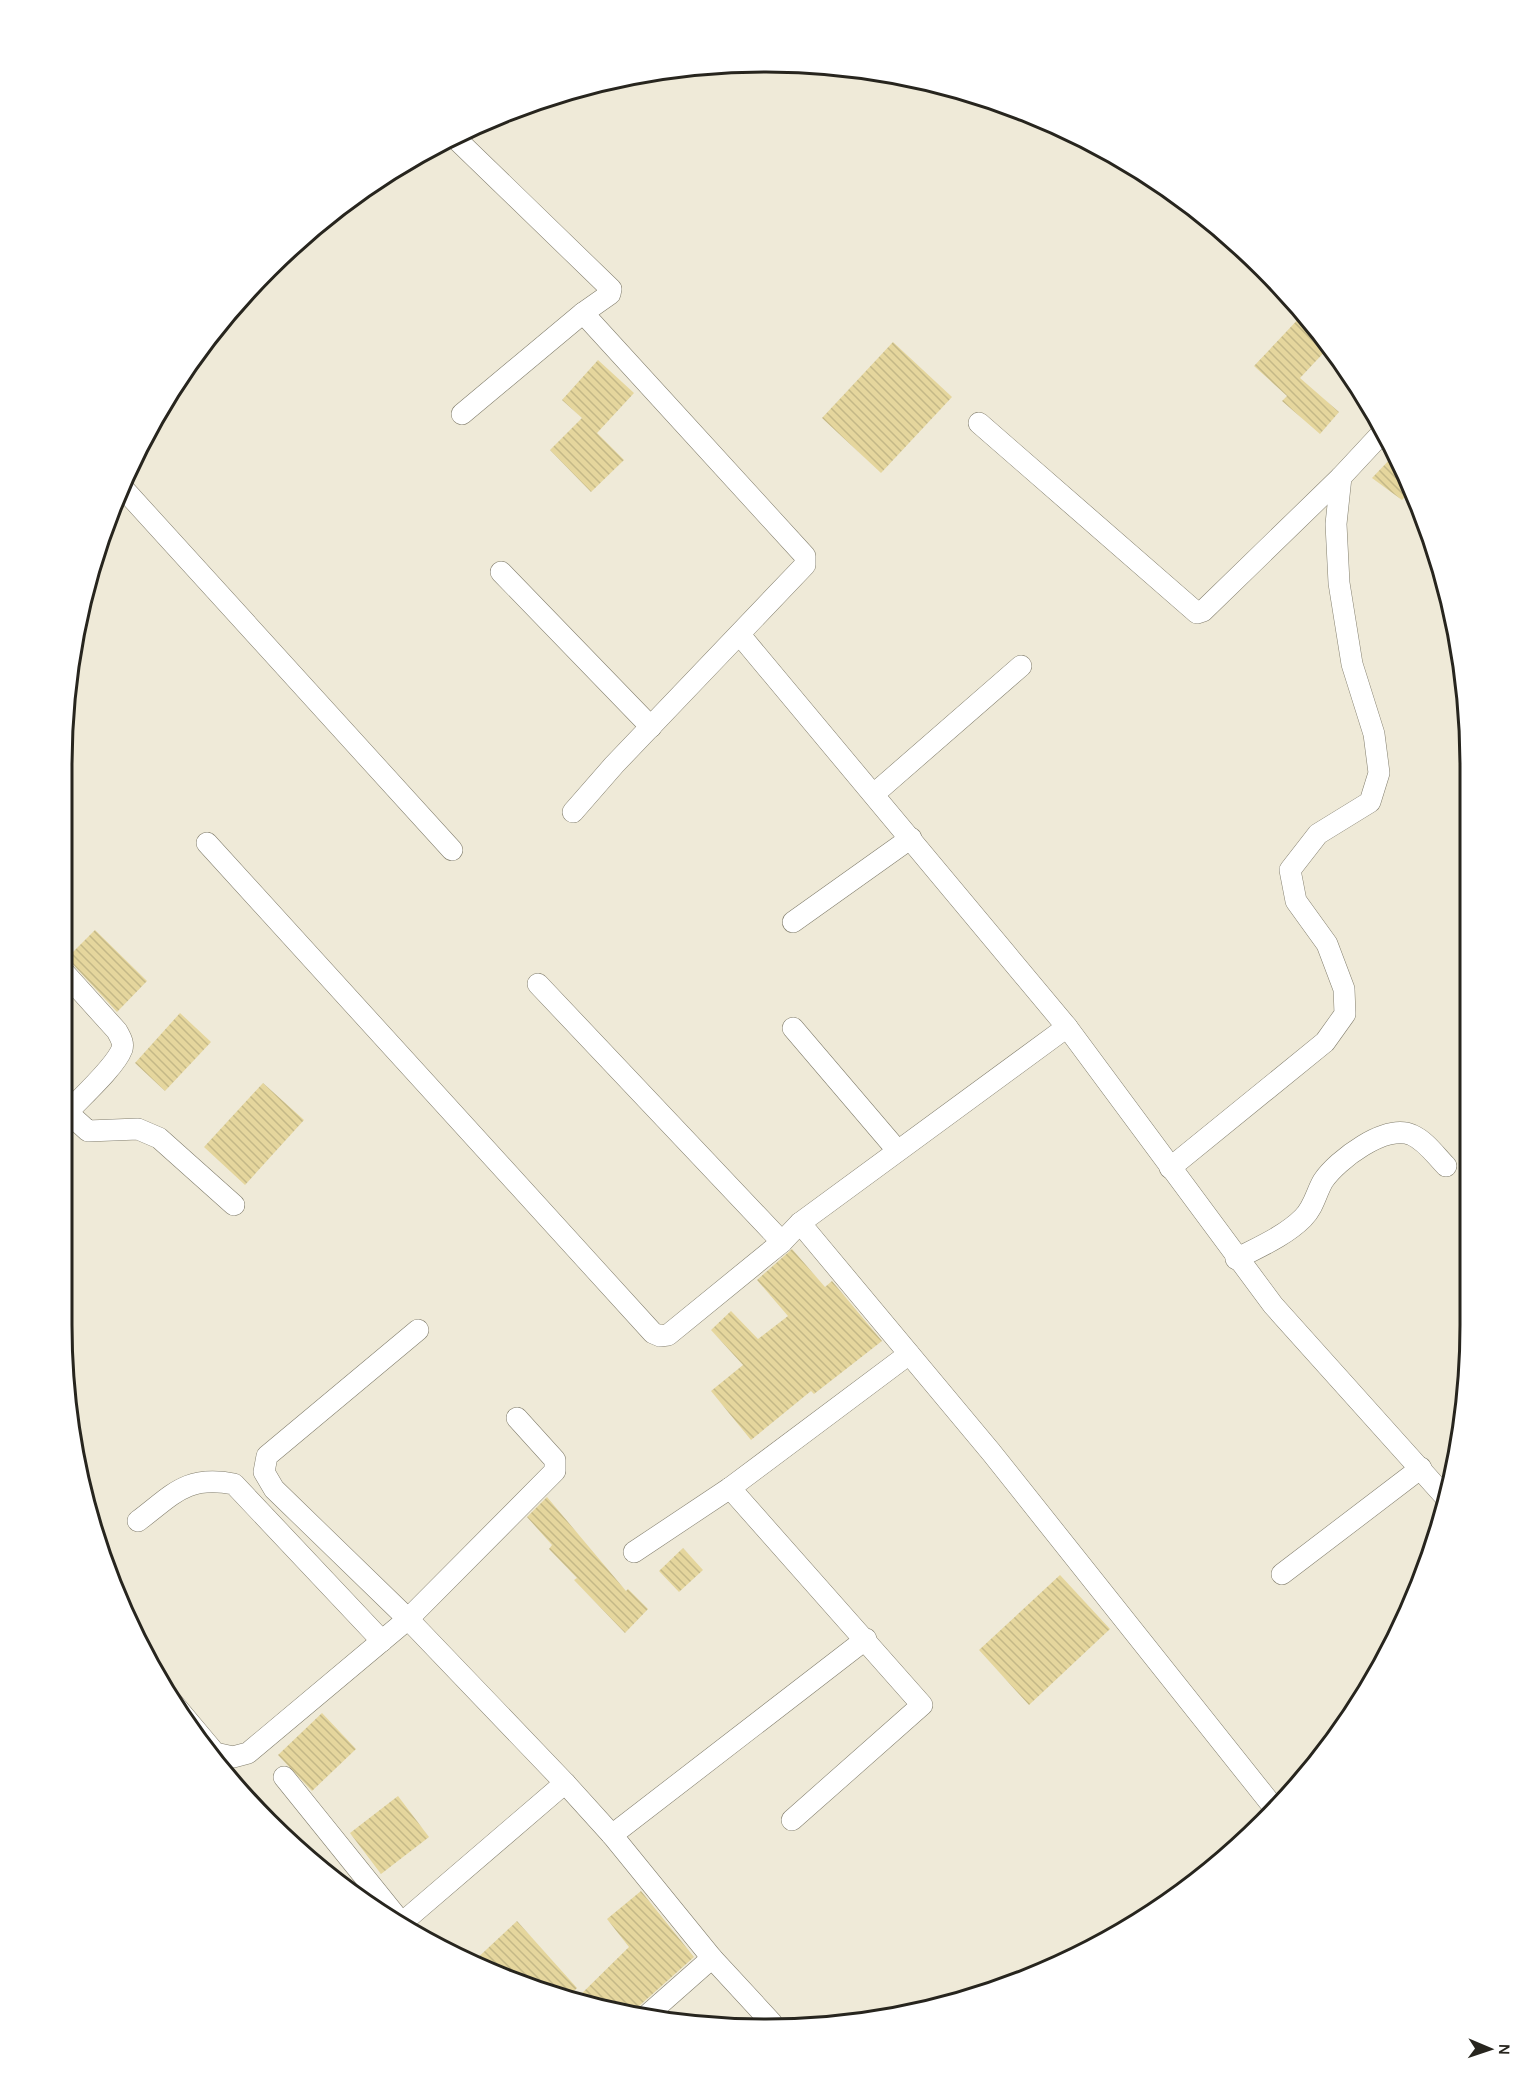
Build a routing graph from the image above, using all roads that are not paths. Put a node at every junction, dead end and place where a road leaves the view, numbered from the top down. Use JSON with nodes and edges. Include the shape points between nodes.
{"nodes":[{"id":1,"x":461,"y":143,"type":"edge"},
{"id":2,"x":583,"y":313,"type":"junction"},
{"id":3,"x":462,"y":414,"type":"dead end"},
{"id":4,"x":978,"y":423,"type":"dead end"},
{"id":5,"x":1377,"y":438,"type":"edge"},
{"id":6,"x":1341,"y":477,"type":"junction"},
{"id":7,"x":128,"y":494,"type":"edge"},
{"id":8,"x":501,"y":572,"type":"dead end"},
{"id":9,"x":740,"y":635,"type":"junction"},
{"id":10,"x":1022,"y":666,"type":"dead end"},
{"id":11,"x":651,"y":727,"type":"junction"},
{"id":12,"x":873,"y":794,"type":"junction"},
{"id":13,"x":573,"y":812,"type":"dead end"},
{"id":14,"x":911,"y":838,"type":"junction"},
{"id":15,"x":207,"y":843,"type":"dead end"},
{"id":16,"x":452,"y":850,"type":"dead end"},
{"id":17,"x":793,"y":922,"type":"dead end"},
{"id":18,"x":72,"y":981,"type":"edge"},
{"id":19,"x":538,"y":984,"type":"dead end"},
{"id":20,"x":1066,"y":1027,"type":"junction"},
{"id":21,"x":793,"y":1028,"type":"dead end"},
{"id":22,"x":72,"y":1106,"type":"edge"},
{"id":23,"x":72,"y":1120,"type":"edge"},
{"id":24,"x":897,"y":1150,"type":"junction"},
{"id":25,"x":1446,"y":1166,"type":"dead end"},
{"id":26,"x":1170,"y":1168,"type":"junction"},
{"id":27,"x":234,"y":1204,"type":"dead end"},
{"id":28,"x":800,"y":1223,"type":"junction"},
{"id":29,"x":782,"y":1242,"type":"junction"},
{"id":30,"x":1236,"y":1259,"type":"junction"},
{"id":31,"x":418,"y":1330,"type":"dead end"},
{"id":32,"x":909,"y":1354,"type":"junction"},
{"id":33,"x":517,"y":1418,"type":"dead end"},
{"id":34,"x":1421,"y":1468,"type":"junction"},
{"id":35,"x":730,"y":1488,"type":"junction"},
{"id":36,"x":1440,"y":1490,"type":"edge"},
{"id":37,"x":138,"y":1521,"type":"dead end"},
{"id":38,"x":634,"y":1552,"type":"dead end"},
{"id":39,"x":1282,"y":1574,"type":"dead end"},
{"id":40,"x":408,"y":1619,"type":"junction"},
{"id":41,"x":866,"y":1639,"type":"junction"},
{"id":42,"x":382,"y":1641,"type":"junction"},
{"id":43,"x":221,"y":1754,"type":"edge"},
{"id":44,"x":284,"y":1777,"type":"dead end"},
{"id":45,"x":565,"y":1784,"type":"junction"},
{"id":46,"x":1270,"y":1802,"type":"edge"},
{"id":47,"x":792,"y":1820,"type":"dead end"},
{"id":48,"x":612,"y":1835,"type":"junction"},
{"id":49,"x":391,"y":1909,"type":"edge"},
{"id":50,"x":406,"y":1918,"type":"edge"},
{"id":51,"x":712,"y":1958,"type":"junction"},
{"id":52,"x":654,"y":2010,"type":"edge"},
{"id":53,"x":767,"y":2019,"type":"edge"}],
"edges":[{"from":1,"to":2,"type":"street","via":[[609,285],[610,294]]},
{"from":2,"to":3,"type":"street"},
{"from":2,"to":9,"type":"street","via":[[805,556],[805,565]]},
{"from":4,"to":6,"type":"street","via":[[1197,613],[1203,612]]},
{"from":5,"to":6,"type":"street"},
{"from":6,"to":26,"type":"street","via":[[1336,524],[1339,583],[1352,664],[1374,734],[1379,773],[1370,802],[1318,834],[1290,870],[1296,900],[1327,944],[1341,980],[1345,1014],[1325,1042]]},
{"from":7,"to":16,"type":"street"},
{"from":8,"to":11,"type":"street"},
{"from":9,"to":11,"type":"street"},
{"from":9,"to":12,"type":"street"},
{"from":10,"to":12,"type":"street"},
{"from":11,"to":13,"type":"street"},
{"from":12,"to":14,"type":"street"},
{"from":14,"to":17,"type":"street"},
{"from":14,"to":20,"type":"street"},
{"from":15,"to":29,"type":"street","via":[[653,1333],[668,1335]]},
{"from":18,"to":22,"type":"street","via":[[122,1040],[122,1048],[112,1064]]},
{"from":19,"to":29,"type":"street"},
{"from":20,"to":24,"type":"street"},
{"from":20,"to":26,"type":"street"},
{"from":21,"to":24,"type":"street"},
{"from":23,"to":27,"type":"street","via":[[88,1131],[138,1129],[159,1138]]},
{"from":24,"to":28,"type":"street"},
{"from":25,"to":30,"type":"street","via":[[1413,1135],[1383,1134],[1324,1179],[1302,1219]]},
{"from":26,"to":30,"type":"street"},
{"from":28,"to":29,"type":"street"},
{"from":28,"to":32,"type":"street"},
{"from":30,"to":34,"type":"street"},
{"from":31,"to":40,"type":"street","via":[[267,1456],[264,1472],[274,1489]]},
{"from":32,"to":35,"type":"street"},
{"from":32,"to":46,"type":"street"},
{"from":33,"to":40,"type":"street","via":[[555,1460],[555,1471]]},
{"from":34,"to":36,"type":"street"},
{"from":34,"to":39,"type":"street"},
{"from":35,"to":38,"type":"street"},
{"from":35,"to":41,"type":"street"},
{"from":37,"to":42,"type":"street","via":[[199,1480],[234,1484]]},
{"from":40,"to":42,"type":"street"},
{"from":40,"to":45,"type":"street"},
{"from":41,"to":47,"type":"street","via":[[922,1705]]},
{"from":41,"to":48,"type":"street"},
{"from":42,"to":43,"type":"street","via":[[248,1753],[233,1757]]},
{"from":44,"to":49,"type":"street"},
{"from":45,"to":48,"type":"street"},
{"from":45,"to":50,"type":"street"},
{"from":48,"to":51,"type":"street"},
{"from":51,"to":52,"type":"street"},
{"from":51,"to":53,"type":"street"}]}
